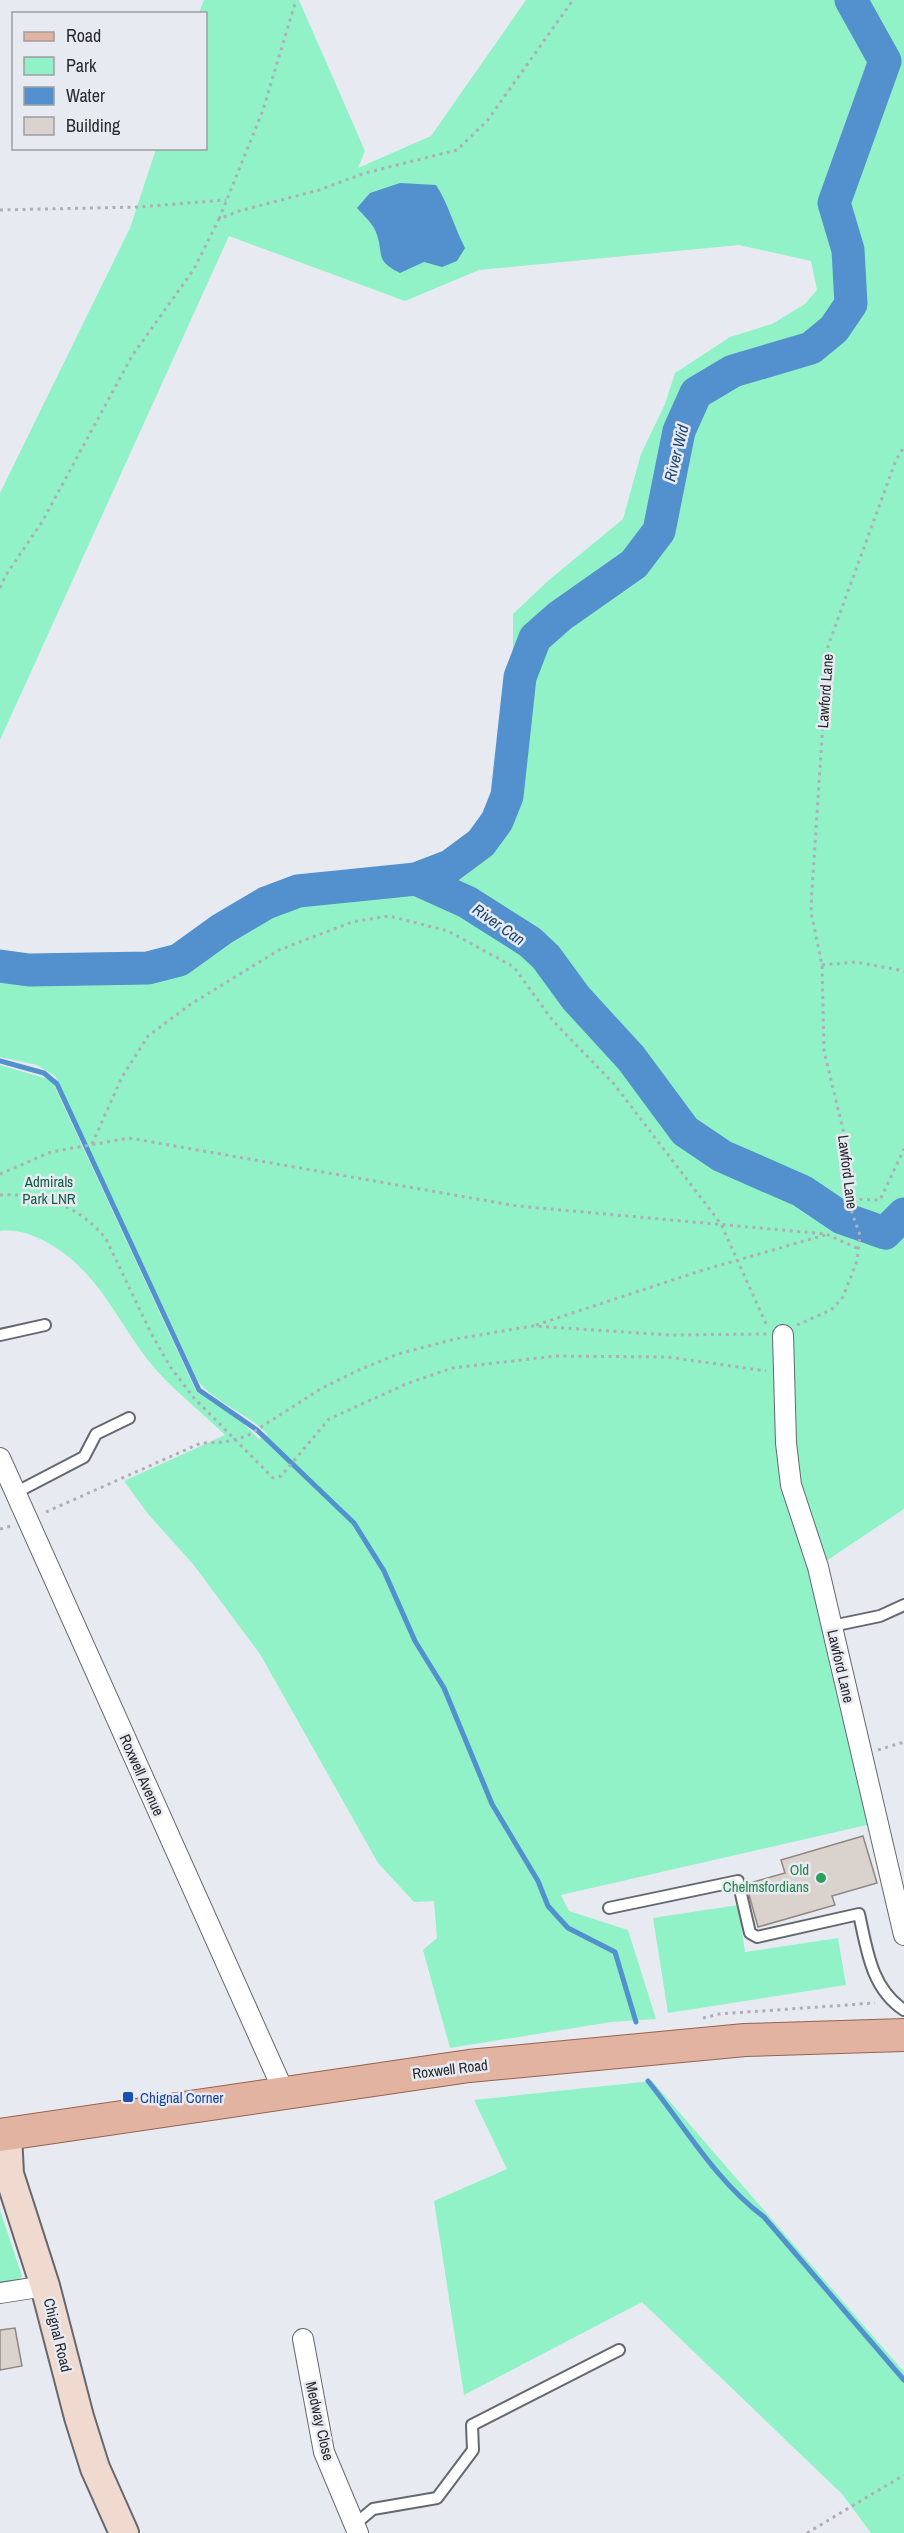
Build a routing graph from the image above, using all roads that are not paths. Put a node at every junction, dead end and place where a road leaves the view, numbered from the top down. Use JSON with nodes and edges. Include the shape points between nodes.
{"nodes":[{"id":1,"x":45,"y":1325,"type":"dead end"},
{"id":2,"x":0,"y":1335,"type":"edge"},
{"id":3,"x":783,"y":1335,"type":"road end"},
{"id":4,"x":129,"y":1418,"type":"dead end"},
{"id":5,"x":0,"y":1459,"type":"edge"},
{"id":6,"x":15,"y":1493,"type":"junction"},
{"id":7,"x":904,"y":1605,"type":"edge"},
{"id":8,"x":832,"y":1626,"type":"junction"},
{"id":9,"x":609,"y":1908,"type":"dead end"},
{"id":10,"x":904,"y":1935,"type":"edge"},
{"id":11,"x":904,"y":2010,"type":"edge"},
{"id":12,"x":904,"y":2035,"type":"edge"},
{"id":13,"x":284,"y":2092,"type":"junction"},
{"id":14,"x":4,"y":2135,"type":"edge"},
{"id":15,"x":45,"y":2286,"type":"junction"},
{"id":16,"x":0,"y":2293,"type":"edge"},
{"id":17,"x":303,"y":2339,"type":"dead end"},
{"id":18,"x":619,"y":2350,"type":"dead end"},
{"id":19,"x":356,"y":2529,"type":"edge"},
{"id":20,"x":124,"y":2533,"type":"edge"}],
"edges":[{"from":1,"to":2,"type":"lane"},
{"from":3,"to":8,"type":"street","name":"Lawford Lane","via":[[791,1485],[818,1567]]},
{"from":4,"to":6,"type":"lane","via":[[96,1434],[84,1457]]},
{"from":5,"to":6,"type":"street","name":"Roxwell Avenue"},
{"from":6,"to":13,"type":"street","name":"Roxwell Avenue"},
{"from":7,"to":8,"type":"lane","via":[[880,1616]]},
{"from":8,"to":10,"type":"street","name":"Lawford Lane"},
{"from":9,"to":11,"type":"lane","via":[[738,1881],[750,1933],[757,1937],[859,1914],[872,1970],[882,1990]]},
{"from":12,"to":13,"type":"main road","name":"Roxwell Road","via":[[710,2043],[469,2066]]},
{"from":13,"to":14,"type":"main road","name":"Roxwell Road"},
{"from":14,"to":15,"type":"street","name":"Chignal Road","via":[[9,2174]]},
{"from":15,"to":16,"type":"street"},
{"from":15,"to":20,"type":"street","name":"Chignal Road","via":[[92,2458]]},
{"from":17,"to":19,"type":"street","name":"Medway Close","via":[[324,2452]]},
{"from":18,"to":19,"type":"lane","via":[[472,2425],[472,2450],[436,2498],[374,2509]]}]}
